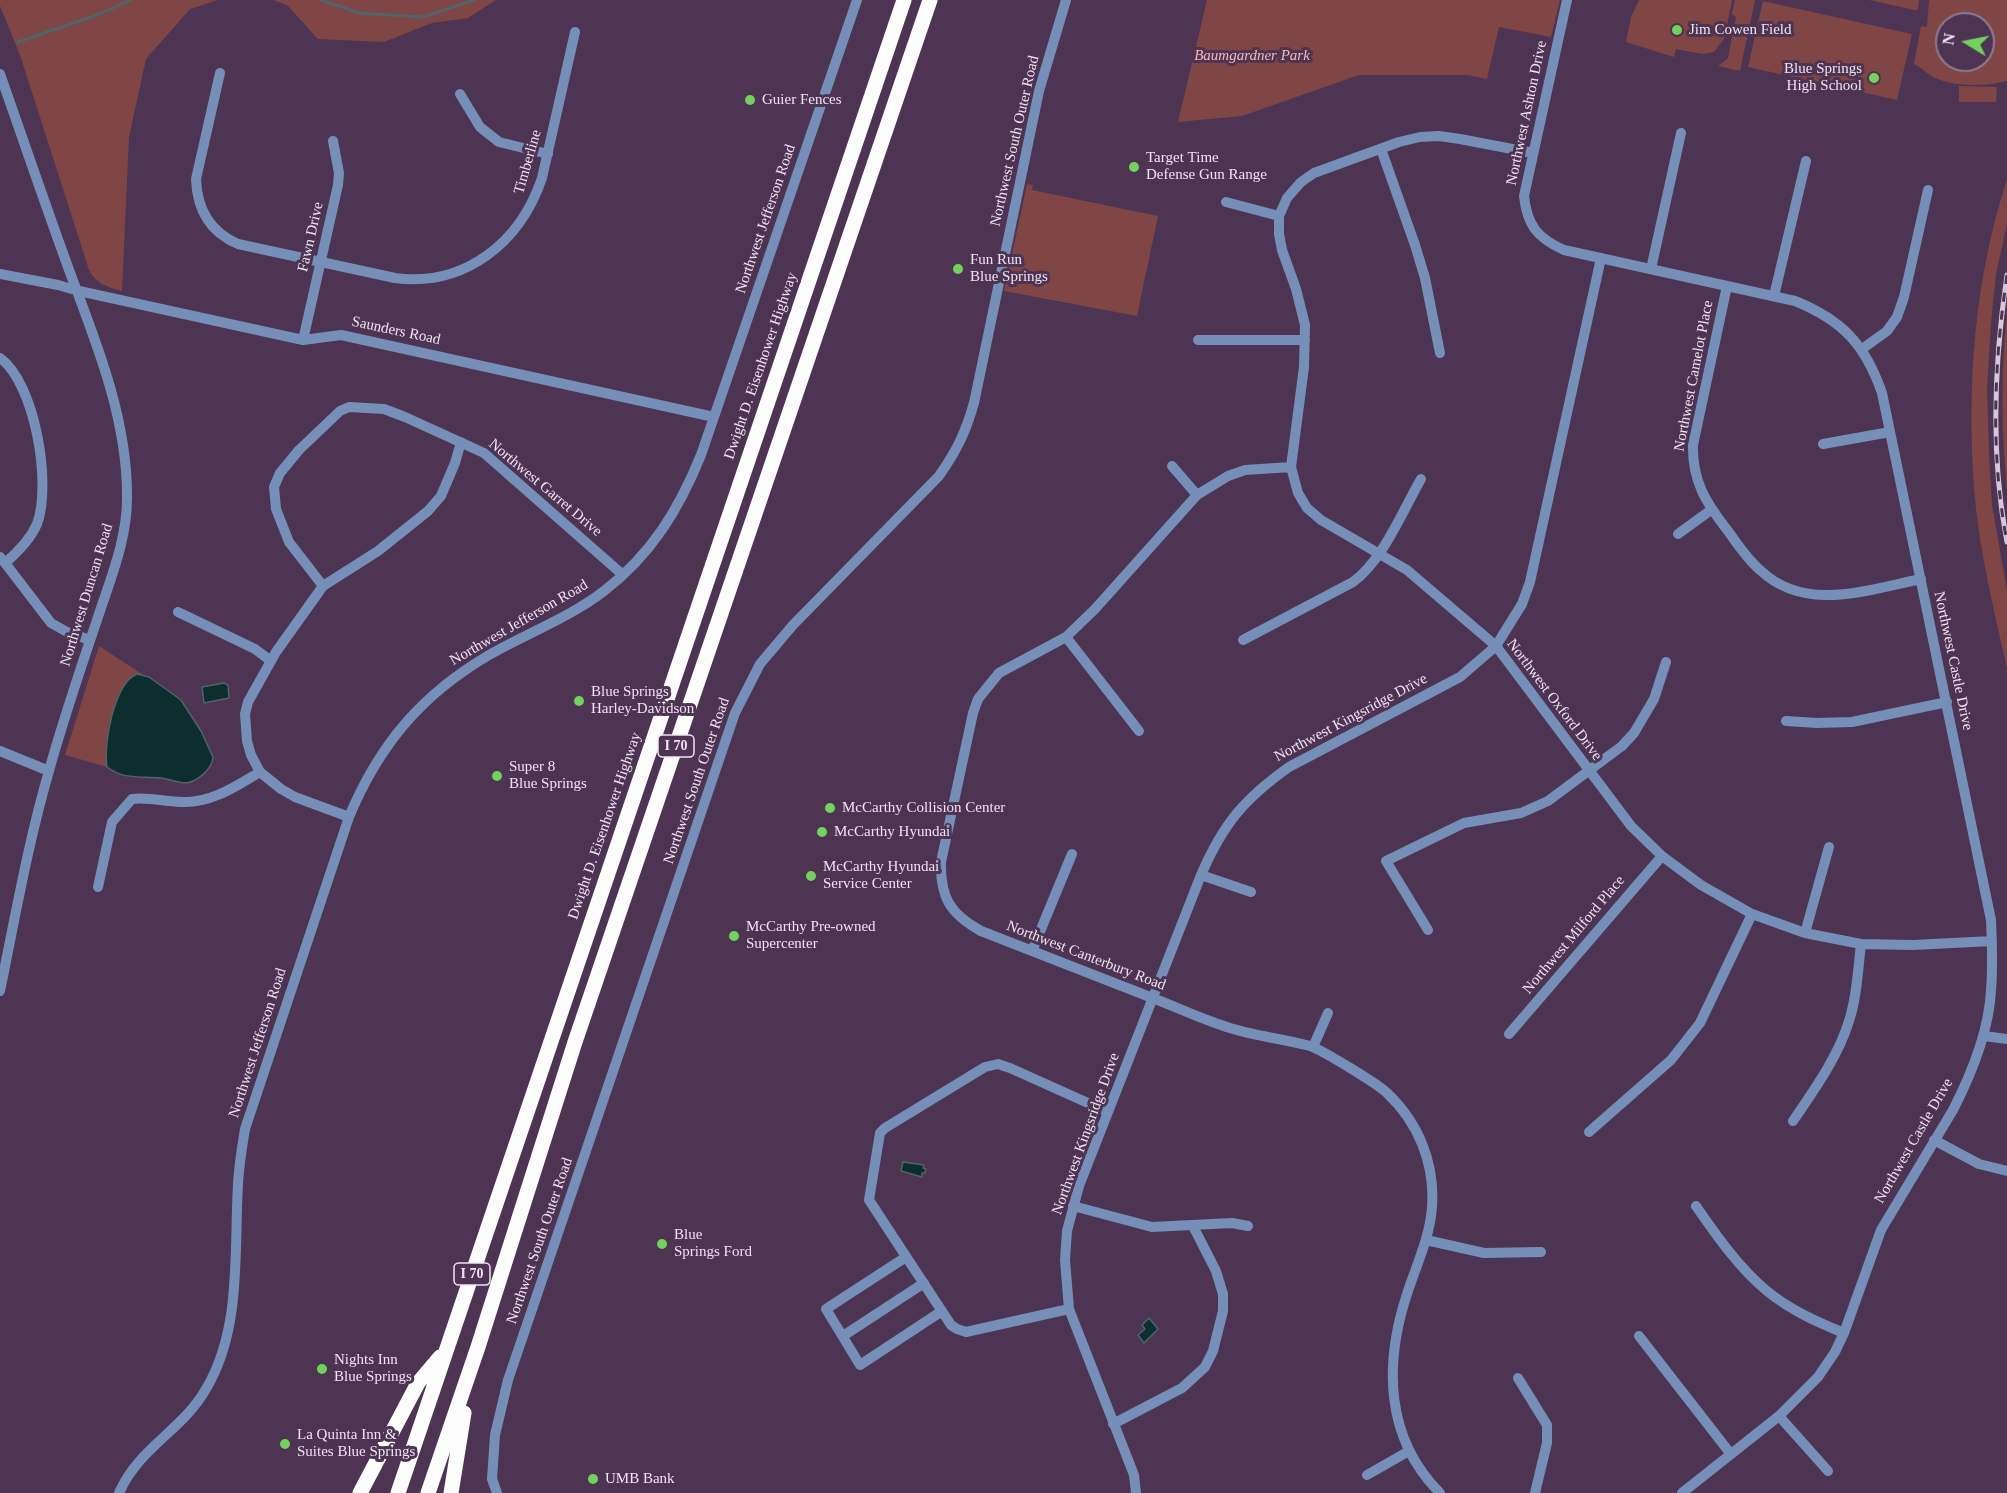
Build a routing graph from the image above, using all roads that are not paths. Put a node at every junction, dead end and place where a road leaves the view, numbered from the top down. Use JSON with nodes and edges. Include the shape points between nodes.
{"nodes":[{"id":1,"x":857,"y":0,"type":"edge"},
{"id":2,"x":904,"y":0,"type":"edge"},
{"id":3,"x":930,"y":0,"type":"edge"},
{"id":4,"x":1066,"y":0,"type":"edge"},
{"id":5,"x":1567,"y":0,"type":"edge"},
{"id":6,"x":575,"y":32,"type":"dead end"},
{"id":7,"x":220,"y":72,"type":"dead end"},
{"id":8,"x":0,"y":74,"type":"edge"},
{"id":9,"x":460,"y":94,"type":"dead end"},
{"id":10,"x":1681,"y":133,"type":"dead end"},
{"id":11,"x":333,"y":141,"type":"dead end"},
{"id":12,"x":1381,"y":149,"type":"junction"},
{"id":13,"x":1533,"y":153,"type":"junction"},
{"id":14,"x":548,"y":154,"type":"junction"},
{"id":15,"x":1806,"y":161,"type":"dead end"},
{"id":16,"x":1928,"y":190,"type":"dead end"},
{"id":17,"x":1226,"y":202,"type":"dead end"},
{"id":18,"x":1279,"y":216,"type":"junction"},
{"id":19,"x":1601,"y":258,"type":"junction"},
{"id":20,"x":320,"y":262,"type":"junction"},
{"id":21,"x":1651,"y":269,"type":"junction"},
{"id":22,"x":0,"y":274,"type":"edge"},
{"id":23,"x":1727,"y":286,"type":"junction"},
{"id":24,"x":79,"y":291,"type":"junction"},
{"id":25,"x":1774,"y":296,"type":"junction"},
{"id":26,"x":303,"y":340,"type":"junction"},
{"id":27,"x":1198,"y":340,"type":"dead end"},
{"id":28,"x":1305,"y":340,"type":"junction"},
{"id":29,"x":1862,"y":349,"type":"junction"},
{"id":30,"x":1440,"y":353,"type":"dead end"},
{"id":31,"x":0,"y":358,"type":"edge"},
{"id":32,"x":714,"y":417,"type":"junction"},
{"id":33,"x":1890,"y":432,"type":"junction"},
{"id":34,"x":461,"y":442,"type":"junction"},
{"id":35,"x":1823,"y":444,"type":"dead end"},
{"id":36,"x":1172,"y":466,"type":"dead end"},
{"id":37,"x":1291,"y":467,"type":"junction"},
{"id":38,"x":1421,"y":479,"type":"dead end"},
{"id":39,"x":1197,"y":495,"type":"junction"},
{"id":40,"x":1711,"y":510,"type":"junction"},
{"id":41,"x":1678,"y":534,"type":"dead end"},
{"id":42,"x":1379,"y":554,"type":"junction"},
{"id":43,"x":3,"y":560,"type":"edge"},
{"id":44,"x":623,"y":574,"type":"junction"},
{"id":45,"x":1921,"y":579,"type":"junction"},
{"id":46,"x":323,"y":586,"type":"junction"},
{"id":47,"x":178,"y":612,"type":"dead end"},
{"id":48,"x":1066,"y":637,"type":"junction"},
{"id":49,"x":90,"y":640,"type":"junction"},
{"id":50,"x":1243,"y":640,"type":"dead end"},
{"id":51,"x":1496,"y":646,"type":"junction"},
{"id":52,"x":271,"y":661,"type":"junction"},
{"id":53,"x":1666,"y":662,"type":"dead end"},
{"id":54,"x":1947,"y":702,"type":"junction"},
{"id":55,"x":1786,"y":721,"type":"dead end"},
{"id":56,"x":1139,"y":731,"type":"dead end"},
{"id":57,"x":0,"y":752,"type":"edge"},
{"id":58,"x":49,"y":771,"type":"junction"},
{"id":59,"x":1589,"y":771,"type":"junction"},
{"id":60,"x":260,"y":772,"type":"junction"},
{"id":61,"x":349,"y":818,"type":"junction"},
{"id":62,"x":1829,"y":847,"type":"dead end"},
{"id":63,"x":1072,"y":854,"type":"dead end"},
{"id":64,"x":1662,"y":856,"type":"junction"},
{"id":65,"x":1201,"y":875,"type":"junction"},
{"id":66,"x":98,"y":887,"type":"dead end"},
{"id":67,"x":1251,"y":892,"type":"dead end"},
{"id":68,"x":1752,"y":914,"type":"junction"},
{"id":69,"x":1428,"y":930,"type":"dead end"},
{"id":70,"x":1805,"y":933,"type":"junction"},
{"id":71,"x":1992,"y":941,"type":"junction"},
{"id":72,"x":1861,"y":944,"type":"junction"},
{"id":73,"x":1032,"y":951,"type":"junction"},
{"id":74,"x":0,"y":991,"type":"edge"},
{"id":75,"x":1153,"y":998,"type":"junction"},
{"id":76,"x":1328,"y":1013,"type":"dead end"},
{"id":77,"x":1509,"y":1034,"type":"dead end"},
{"id":78,"x":1983,"y":1036,"type":"junction"},
{"id":79,"x":2007,"y":1039,"type":"edge"},
{"id":80,"x":1313,"y":1047,"type":"junction"},
{"id":81,"x":1108,"y":1112,"type":"junction"},
{"id":82,"x":1793,"y":1121,"type":"dead end"},
{"id":83,"x":1589,"y":1132,"type":"dead end"},
{"id":84,"x":1934,"y":1140,"type":"junction"},
{"id":85,"x":2007,"y":1172,"type":"edge"},
{"id":86,"x":1073,"y":1206,"type":"junction"},
{"id":87,"x":1696,"y":1206,"type":"dead end"},
{"id":88,"x":1193,"y":1226,"type":"junction"},
{"id":89,"x":1248,"y":1226,"type":"dead end"},
{"id":90,"x":1426,"y":1240,"type":"junction"},
{"id":91,"x":1541,"y":1252,"type":"dead end"},
{"id":92,"x":906,"y":1257,"type":"junction"},
{"id":93,"x":924,"y":1283,"type":"junction"},
{"id":94,"x":1069,"y":1310,"type":"junction"},
{"id":95,"x":942,"y":1311,"type":"junction"},
{"id":96,"x":1844,"y":1333,"type":"junction"},
{"id":97,"x":843,"y":1336,"type":"junction"},
{"id":98,"x":1639,"y":1336,"type":"dead end"},
{"id":99,"x":478,"y":1347,"type":"junction"},
{"id":100,"x":446,"y":1350,"type":"junction"},
{"id":101,"x":1518,"y":1378,"type":"dead end"},
{"id":102,"x":1779,"y":1416,"type":"junction"},
{"id":103,"x":1113,"y":1424,"type":"junction"},
{"id":104,"x":1409,"y":1451,"type":"junction"},
{"id":105,"x":1730,"y":1453,"type":"junction"},
{"id":106,"x":1828,"y":1471,"type":"dead end"},
{"id":107,"x":1367,"y":1475,"type":"dead end"},
{"id":108,"x":119,"y":1493,"type":"edge"},
{"id":109,"x":360,"y":1493,"type":"edge"},
{"id":110,"x":398,"y":1493,"type":"edge"},
{"id":111,"x":428,"y":1493,"type":"edge"},
{"id":112,"x":451,"y":1493,"type":"edge"},
{"id":113,"x":497,"y":1493,"type":"edge"},
{"id":114,"x":1136,"y":1493,"type":"edge"},
{"id":115,"x":1440,"y":1493,"type":"edge"},
{"id":116,"x":1535,"y":1493,"type":"edge"},
{"id":117,"x":1682,"y":1493,"type":"edge"}],
"edges":[{"from":1,"to":32,"type":"street","name":"Northwest Jefferson Road"},
{"from":2,"to":100,"type":"highway","name":"Dwight D. Eisenhower Highway","number":"I 70"},
{"from":3,"to":99,"type":"highway","number":"I 70","via":[[575,1042]]},
{"from":4,"to":113,"type":"street","name":"Northwest South Outer Road","via":[[1039,91],[966,432],[939,476],[792,625],[760,664],[735,713],[508,1380],[495,1435],[492,1479]]},
{"from":5,"to":13,"type":"street","name":"Northwest Ashton Drive"},
{"from":6,"to":14,"type":"street","name":"Timberline"},
{"from":7,"to":20,"type":"street","name":"Timberline","via":[[196,180],[196,195],[206,219],[238,244]]},
{"from":8,"to":24,"type":"street","name":"Northwest Duncan Road"},
{"from":9,"to":14,"type":"street","via":[[480,127],[499,142]]},
{"from":10,"to":21,"type":"street"},
{"from":11,"to":20,"type":"street","name":"Fawn Drive","via":[[339,173]]},
{"from":12,"to":13,"type":"street","via":[[1439,136]]},
{"from":12,"to":18,"type":"street","via":[[1314,173],[1287,198]]},
{"from":12,"to":30,"type":"street","via":[[1425,278]]},
{"from":13,"to":19,"type":"street","name":"Northwest Ashton Drive","via":[[1524,196],[1529,221],[1550,244]]},
{"from":14,"to":20,"type":"street","name":"Timberline","via":[[535,199],[516,229],[502,245],[463,269],[411,280]]},
{"from":15,"to":25,"type":"street"},
{"from":16,"to":29,"type":"street","via":[[1897,317],[1887,331]]},
{"from":17,"to":18,"type":"street"},
{"from":18,"to":28,"type":"street","name":"Northwest Oxford Drive","via":[[1282,250],[1296,289]]},
{"from":19,"to":21,"type":"street"},
{"from":19,"to":51,"type":"street","name":"Northwest Kingsridge Drive","via":[[1530,582],[1522,604]]},
{"from":20,"to":26,"type":"street","name":"Fawn Drive"},
{"from":21,"to":23,"type":"street"},
{"from":22,"to":24,"type":"street","name":"Saunders Road"},
{"from":23,"to":25,"type":"street","name":"Northwest Castle Drive"},
{"from":23,"to":40,"type":"street","name":"Northwest Camelot Place","via":[[1693,445],[1696,480]]},
{"from":24,"to":26,"type":"street","name":"Saunders Road"},
{"from":24,"to":49,"type":"street","name":"Northwest Duncan Road","via":[[117,413],[128,494],[122,539]]},
{"from":25,"to":29,"type":"street","name":"Northwest Castle Drive","via":[[1795,300],[1829,316]]},
{"from":26,"to":32,"type":"street","name":"Saunders Road","via":[[341,335]]},
{"from":27,"to":28,"type":"street"},
{"from":28,"to":37,"type":"street","name":"Northwest Oxford Drive"},
{"from":29,"to":33,"type":"street","name":"Northwest Castle Drive","via":[[1875,370]]},
{"from":31,"to":43,"type":"street","via":[[17,375],[23,388],[43,462],[43,494],[36,524],[21,548]]},
{"from":32,"to":44,"type":"street","name":"Northwest Jefferson Road","via":[[686,492],[646,551]]},
{"from":33,"to":35,"type":"street"},
{"from":33,"to":45,"type":"street","name":"Northwest Castle Drive"},
{"from":34,"to":44,"type":"street","name":"Northwest Garret Drive","via":[[484,453]]},
{"from":34,"to":46,"type":"street","via":[[441,496],[428,511],[378,551]]},
{"from":34,"to":46,"type":"street","name":"Northwest Garret Drive","via":[[384,409],[349,407],[299,450],[274,487],[276,509],[289,542]]},
{"from":36,"to":39,"type":"street"},
{"from":37,"to":39,"type":"street","name":"Northwest Canterbury Road","via":[[1245,470]]},
{"from":37,"to":42,"type":"street","name":"Northwest Oxford Drive","via":[[1307,508]]},
{"from":38,"to":42,"type":"street"},
{"from":39,"to":48,"type":"street","name":"Northwest Canterbury Road"},
{"from":40,"to":41,"type":"street"},
{"from":40,"to":45,"type":"street","name":"Northwest Camelot Place","via":[[1755,566],[1789,589],[1840,596]]},
{"from":42,"to":50,"type":"street","via":[[1353,582]]},
{"from":42,"to":51,"type":"street","name":"Northwest Oxford Drive","via":[[1423,581]]},
{"from":43,"to":49,"type":"street","via":[[51,623]]},
{"from":44,"to":61,"type":"street","name":"Northwest Jefferson Road","via":[[581,607],[489,655],[430,696],[376,762]]},
{"from":45,"to":54,"type":"street","name":"Northwest Castle Drive"},
{"from":46,"to":52,"type":"street"},
{"from":47,"to":52,"type":"street","via":[[255,649]]},
{"from":48,"to":56,"type":"street"},
{"from":48,"to":73,"type":"street","name":"Northwest Canterbury Road","via":[[999,673],[978,699],[941,862],[943,891],[955,914],[981,931]]},
{"from":49,"to":58,"type":"street","name":"Northwest Duncan Road"},
{"from":51,"to":59,"type":"street","name":"Northwest Oxford Drive"},
{"from":51,"to":65,"type":"street","name":"Northwest Kingsridge Drive","via":[[1460,677],[1289,767],[1254,792],[1224,827]]},
{"from":52,"to":60,"type":"street","via":[[252,692],[245,714],[247,741]]},
{"from":53,"to":59,"type":"street","via":[[1654,699],[1634,733]]},
{"from":54,"to":55,"type":"street","via":[[1852,722]]},
{"from":54,"to":71,"type":"street","name":"Northwest Castle Drive"},
{"from":57,"to":58,"type":"street"},
{"from":58,"to":74,"type":"street","name":"Northwest Duncan Road"},
{"from":59,"to":64,"type":"street","name":"Northwest Oxford Drive","via":[[1631,826]]},
{"from":59,"to":69,"type":"street","via":[[1548,801],[1521,813],[1464,823],[1386,861]]},
{"from":60,"to":61,"type":"street","via":[[296,797]]},
{"from":60,"to":66,"type":"street","via":[[231,790],[202,801],[132,800],[112,822]]},
{"from":61,"to":108,"type":"street","name":"Northwest Jefferson Road","via":[[245,1129],[238,1183],[232,1305],[217,1366],[193,1408],[139,1460]]},
{"from":62,"to":70,"type":"street"},
{"from":63,"to":73,"type":"street"},
{"from":64,"to":68,"type":"street","name":"Northwest Oxford Drive","via":[[1701,885]]},
{"from":64,"to":77,"type":"street","name":"Northwest Milford Place"},
{"from":65,"to":67,"type":"street"},
{"from":65,"to":75,"type":"street","name":"Northwest Kingsridge Drive"},
{"from":68,"to":70,"type":"street","name":"Northwest Oxford Drive"},
{"from":68,"to":83,"type":"street","via":[[1700,1023],[1671,1060]]},
{"from":70,"to":72,"type":"street","name":"Northwest Oxford Drive"},
{"from":71,"to":72,"type":"street","name":"Northwest Oxford Drive"},
{"from":71,"to":78,"type":"street","name":"Northwest Castle Drive","via":[[1991,993]]},
{"from":72,"to":82,"type":"street","via":[[1850,1021],[1835,1054]]},
{"from":73,"to":75,"type":"street","name":"Northwest Canterbury Road"},
{"from":75,"to":80,"type":"street","name":"Northwest Canterbury Road","via":[[1224,1026]]},
{"from":75,"to":81,"type":"street","name":"Northwest Kingsridge Drive"},
{"from":76,"to":80,"type":"street"},
{"from":78,"to":79,"type":"street"},
{"from":78,"to":84,"type":"street","name":"Northwest Castle Drive","via":[[1963,1090]]},
{"from":80,"to":90,"type":"street","name":"Northwest Canterbury Road","via":[[1386,1092],[1417,1131],[1432,1177],[1432,1209]]},
{"from":81,"to":86,"type":"street","name":"Northwest Kingsridge Drive"},
{"from":81,"to":92,"type":"street","via":[[998,1064],[985,1067],[885,1128],[880,1133],[868,1200]]},
{"from":84,"to":85,"type":"street","via":[[1979,1164]]},
{"from":84,"to":96,"type":"street","name":"Northwest Castle Drive","via":[[1881,1230]]},
{"from":86,"to":88,"type":"street","via":[[1152,1227]]},
{"from":86,"to":94,"type":"street","name":"Northwest Kingsridge Drive","via":[[1066,1231]]},
{"from":87,"to":96,"type":"street","via":[[1767,1292],[1808,1318]]},
{"from":88,"to":89,"type":"street"},
{"from":88,"to":103,"type":"street","via":[[1223,1294],[1214,1351],[1205,1367],[1182,1388]]},
{"from":90,"to":91,"type":"street","via":[[1484,1253]]},
{"from":90,"to":104,"type":"street","name":"Northwest Canterbury Road","via":[[1407,1295],[1394,1352],[1396,1418]]},
{"from":92,"to":93,"type":"street"},
{"from":92,"to":97,"type":"street","via":[[826,1309]]},
{"from":93,"to":95,"type":"street"},
{"from":93,"to":97,"type":"street"},
{"from":94,"to":95,"type":"street","via":[[966,1332],[951,1325]]},
{"from":94,"to":103,"type":"street","name":"Northwest Kingsridge Drive"},
{"from":95,"to":97,"type":"street","via":[[860,1365]]},
{"from":96,"to":102,"type":"street","name":"Northwest Castle Drive","via":[[1818,1377]]},
{"from":98,"to":105,"type":"street"},
{"from":99,"to":111,"type":"highway","number":"I 70"},
{"from":99,"to":112,"type":"highway"},
{"from":100,"to":109,"type":"highway","via":[[418,1383]]},
{"from":100,"to":110,"type":"highway","name":"Dwight D. Eisenhower Highway","number":"I 70"},
{"from":101,"to":116,"type":"street","via":[[1547,1425],[1547,1443]]},
{"from":102,"to":105,"type":"street","name":"Northwest Castle Drive"},
{"from":102,"to":106,"type":"street"},
{"from":103,"to":114,"type":"street","name":"Northwest Kingsridge Drive","via":[[1134,1475]]},
{"from":104,"to":107,"type":"street"},
{"from":104,"to":115,"type":"street","name":"Northwest Canterbury Road"},
{"from":105,"to":117,"type":"street","name":"Northwest Castle Drive"}]}
